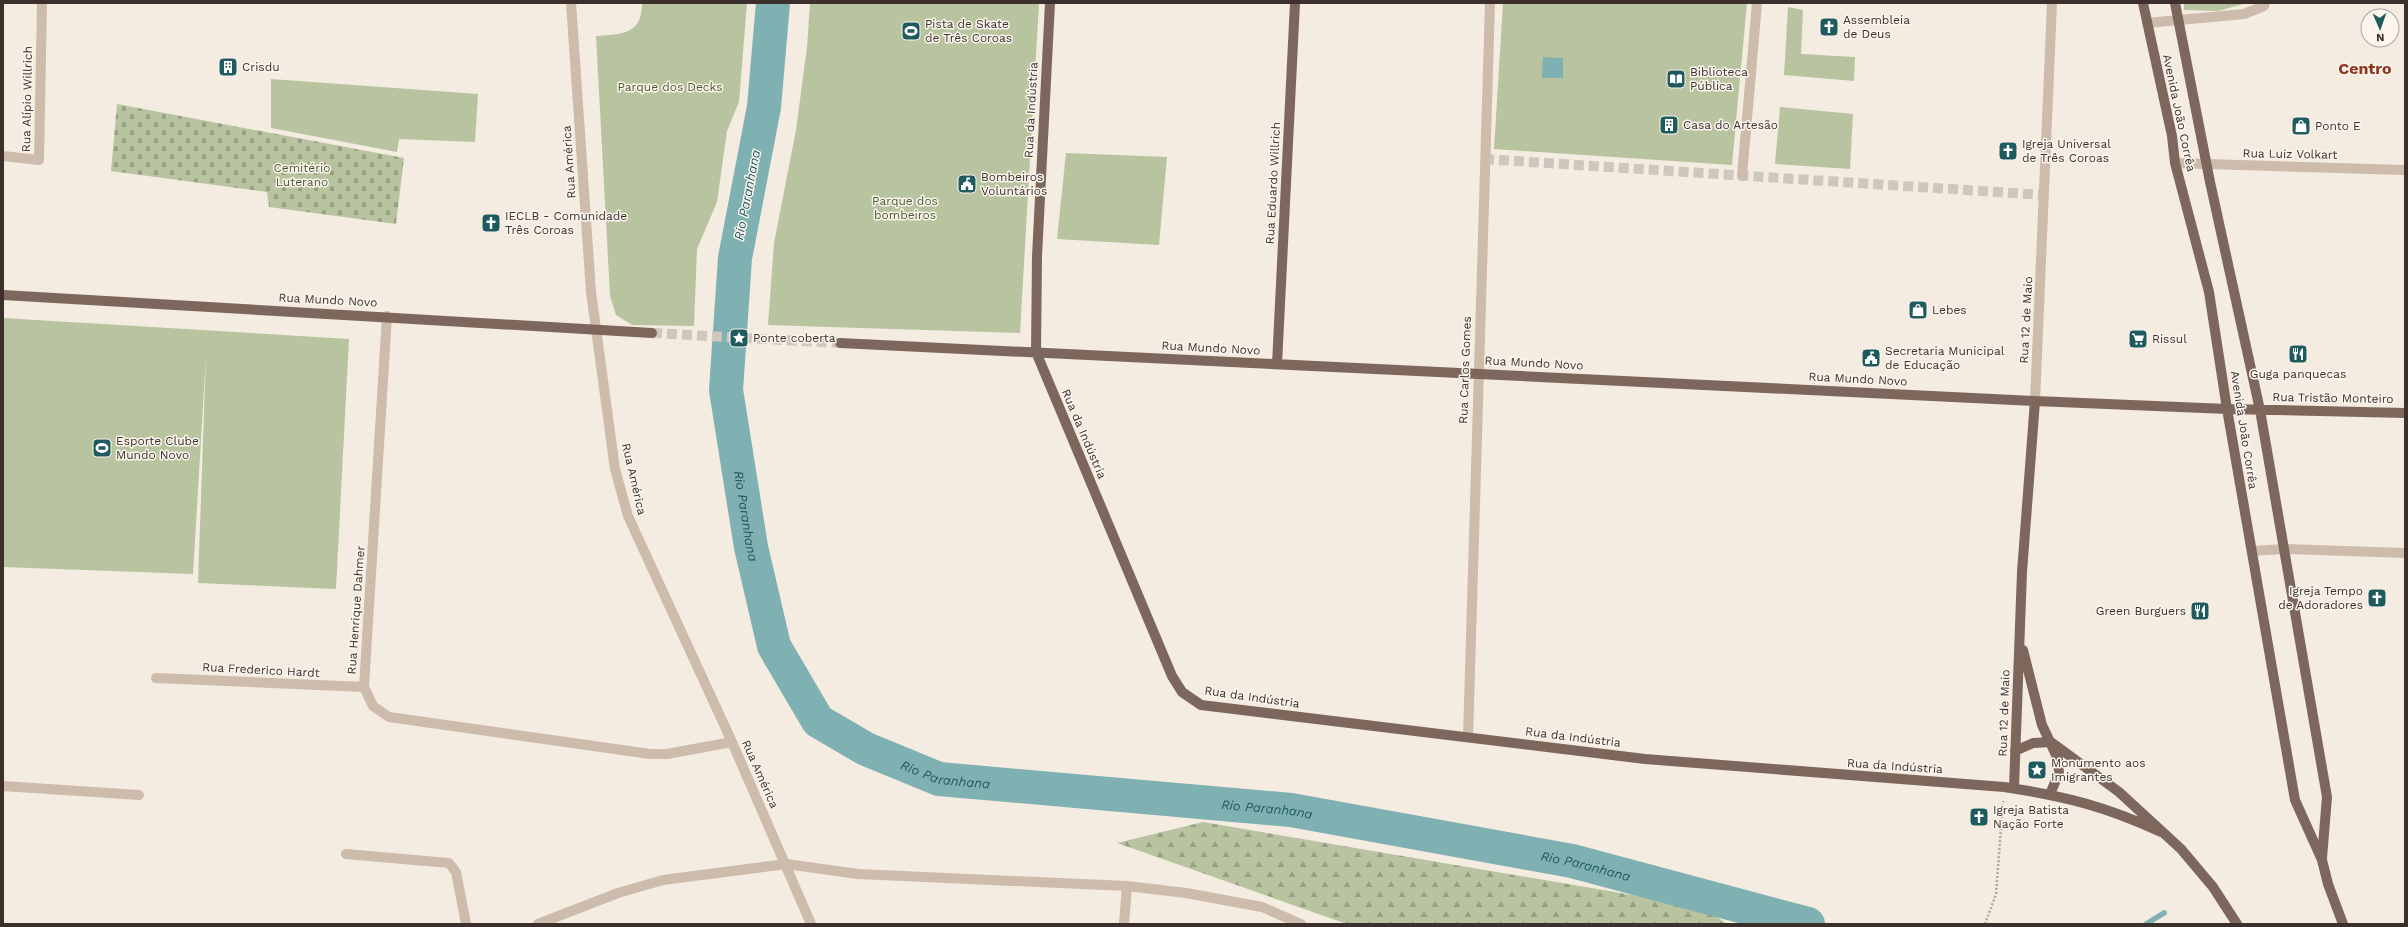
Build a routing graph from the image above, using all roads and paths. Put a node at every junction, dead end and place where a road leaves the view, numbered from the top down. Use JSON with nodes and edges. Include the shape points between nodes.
{"nodes":[{"id":1,"x":42,"y":3,"type":"edge"},
{"id":2,"x":571,"y":3,"type":"edge"},
{"id":3,"x":1050,"y":3,"type":"edge"},
{"id":4,"x":1295,"y":3,"type":"edge"},
{"id":5,"x":1490,"y":3,"type":"edge"},
{"id":6,"x":1757,"y":3,"type":"edge"},
{"id":7,"x":2052,"y":3,"type":"edge"},
{"id":8,"x":2143,"y":3,"type":"edge"},
{"id":9,"x":2175,"y":3,"type":"edge"},
{"id":10,"x":2265,"y":3,"type":"edge"},
{"id":11,"x":2178,"y":20,"type":"junction"},
{"id":12,"x":2147,"y":23,"type":"junction"},
{"id":13,"x":3,"y":156,"type":"edge"},
{"id":14,"x":2175,"y":163,"type":"junction"},
{"id":15,"x":2206,"y":165,"type":"junction"},
{"id":16,"x":2405,"y":170,"type":"edge"},
{"id":17,"x":1742,"y":176,"type":"dead end"},
{"id":18,"x":3,"y":295,"type":"edge"},
{"id":19,"x":387,"y":316,"type":"junction"},
{"id":20,"x":595,"y":329,"type":"junction"},
{"id":21,"x":652,"y":333,"type":"tunnel mouth"},
{"id":22,"x":840,"y":343,"type":"tunnel mouth"},
{"id":23,"x":1036,"y":352,"type":"junction"},
{"id":24,"x":1277,"y":364,"type":"junction"},
{"id":25,"x":1478,"y":374,"type":"junction"},
{"id":26,"x":2035,"y":401,"type":"junction"},
{"id":27,"x":2227,"y":410,"type":"junction"},
{"id":28,"x":2260,"y":410,"type":"junction"},
{"id":29,"x":2405,"y":413,"type":"edge"},
{"id":30,"x":2284,"y":549,"type":"junction"},
{"id":31,"x":2252,"y":551,"type":"junction"},
{"id":32,"x":2405,"y":553,"type":"edge"},
{"id":33,"x":2020,"y":638,"type":"junction"},
{"id":34,"x":156,"y":678,"type":"dead end"},
{"id":35,"x":364,"y":687,"type":"junction"},
{"id":36,"x":1468,"y":737,"type":"junction"},
{"id":37,"x":732,"y":742,"type":"junction"},
{"id":38,"x":2051,"y":742,"type":"junction"},
{"id":39,"x":2015,"y":751,"type":"junction"},
{"id":40,"x":3,"y":786,"type":"edge"},
{"id":41,"x":2009,"y":788,"type":"junction"},
{"id":42,"x":2050,"y":794,"type":"junction"},
{"id":43,"x":139,"y":795,"type":"dead end"},
{"id":44,"x":2161,"y":832,"type":"junction"},
{"id":45,"x":346,"y":854,"type":"dead end"},
{"id":46,"x":2322,"y":860,"type":"junction"},
{"id":47,"x":786,"y":864,"type":"junction"},
{"id":48,"x":1127,"y":886,"type":"junction"},
{"id":49,"x":466,"y":924,"type":"edge"},
{"id":50,"x":538,"y":924,"type":"edge"},
{"id":51,"x":811,"y":924,"type":"edge"},
{"id":52,"x":1124,"y":924,"type":"edge"},
{"id":53,"x":1302,"y":924,"type":"edge"},
{"id":54,"x":1985,"y":924,"type":"edge"},
{"id":55,"x":2237,"y":924,"type":"edge"},
{"id":56,"x":2343,"y":924,"type":"edge"}],
"edges":[{"from":1,"to":13,"type":"street","name":"Rua Alípio Willrich","via":[[38,160]]},
{"from":2,"to":20,"type":"street","name":"Rua América"},
{"from":3,"to":23,"type":"main road","name":"Rua da Indústria","via":[[1037,256]]},
{"from":4,"to":24,"type":"main road","name":"Rua Eduardo Willrich"},
{"from":5,"to":25,"type":"street","name":"Rua Carlos Gomes"},
{"from":6,"to":17,"type":"street"},
{"from":7,"to":26,"type":"street","name":"Rua 12 de Maio"},
{"from":8,"to":12,"type":"main road","name":"Avenida João Corrêa"},
{"from":9,"to":11,"type":"main road","name":"Avenida João Corrêa"},
{"from":10,"to":11,"type":"street","via":[[2264,6],[2244,14]]},
{"from":11,"to":12,"type":"street"},
{"from":11,"to":15,"type":"main road","name":"Avenida João Corrêa"},
{"from":12,"to":14,"type":"main road","name":"Avenida João Corrêa","via":[[2172,136]]},
{"from":14,"to":15,"type":"street","name":"Rua Luiz Volkart"},
{"from":14,"to":27,"type":"main road","name":"Avenida João Corrêa","via":[[2209,292]]},
{"from":15,"to":16,"type":"street","name":"Rua Luiz Volkart"},
{"from":15,"to":28,"type":"main road","name":"Avenida João Corrêa"},
{"from":18,"to":19,"type":"main road","name":"Rua Mundo Novo"},
{"from":19,"to":20,"type":"main road","name":"Rua Mundo Novo"},
{"from":19,"to":35,"type":"street","name":"Rua Henrique Dahmer"},
{"from":20,"to":21,"type":"main road","name":"Rua Mundo Novo"},
{"from":20,"to":37,"type":"street","name":"Rua América","via":[[616,469],[628,516]]},
{"from":22,"to":23,"type":"main road","name":"Rua Mundo Novo"},
{"from":23,"to":24,"type":"main road","name":"Rua Mundo Novo"},
{"from":23,"to":36,"type":"main road","name":"Rua da Indústria","via":[[1172,676],[1182,692],[1201,704]]},
{"from":24,"to":25,"type":"main road","name":"Rua Mundo Novo"},
{"from":25,"to":26,"type":"main road","name":"Rua Mundo Novo"},
{"from":25,"to":36,"type":"street","name":"Rua Carlos Gomes"},
{"from":26,"to":27,"type":"main road","name":"Rua Mundo Novo"},
{"from":26,"to":33,"type":"main road","name":"Rua 12 de Maio","via":[[2022,572]]},
{"from":27,"to":28,"type":"main road","name":"Rua Tristão Monteiro"},
{"from":27,"to":31,"type":"main road","name":"Avenida João Corrêa"},
{"from":28,"to":29,"type":"main road","name":"Rua Tristão Monteiro"},
{"from":28,"to":30,"type":"main road","name":"Avenida João Corrêa"},
{"from":30,"to":31,"type":"street"},
{"from":30,"to":32,"type":"street"},
{"from":30,"to":46,"type":"main road","name":"Avenida João Corrêa","via":[[2327,797]]},
{"from":31,"to":46,"type":"main road","name":"Avenida João Corrêa","via":[[2295,800]]},
{"from":33,"to":38,"type":"main road","name":"Rua 12 de Maio","via":[[2036,705]]},
{"from":33,"to":39,"type":"main road","name":"Rua 12 de Maio"},
{"from":34,"to":35,"type":"street","name":"Rua Frederico Hardt"},
{"from":35,"to":37,"type":"street","name":"Rua Henrique Dahmer","via":[[373,706],[389,717],[650,754],[667,754]]},
{"from":36,"to":41,"type":"main road","name":"Rua da Indústria","via":[[1645,760]]},
{"from":37,"to":47,"type":"street","name":"Rua América"},
{"from":38,"to":39,"type":"main road","via":[[2033,743]]},
{"from":38,"to":42,"type":"main road","name":"Rua 12 de Maio","via":[[2058,759],[2059,773]]},
{"from":38,"to":44,"type":"main road","via":[[2119,792]]},
{"from":39,"to":41,"type":"main road","name":"Rua 12 de Maio"},
{"from":40,"to":43,"type":"street"},
{"from":41,"to":42,"type":"main road"},
{"from":41,"to":54,"type":"path","via":[[1996,894]]},
{"from":42,"to":44,"type":"main road","via":[[2099,806]]},
{"from":44,"to":55,"type":"main road","via":[[2181,849],[2213,887]]},
{"from":45,"to":49,"type":"street","via":[[449,863],[456,872]]},
{"from":46,"to":56,"type":"main road","name":"Avenida João Corrêa"},
{"from":47,"to":48,"type":"street","via":[[858,874]]},
{"from":47,"to":50,"type":"street","via":[[663,880],[618,893]]},
{"from":47,"to":51,"type":"street","name":"Rua América"},
{"from":48,"to":52,"type":"street"},
{"from":48,"to":53,"type":"street","via":[[1186,893],[1262,907]]}]}
